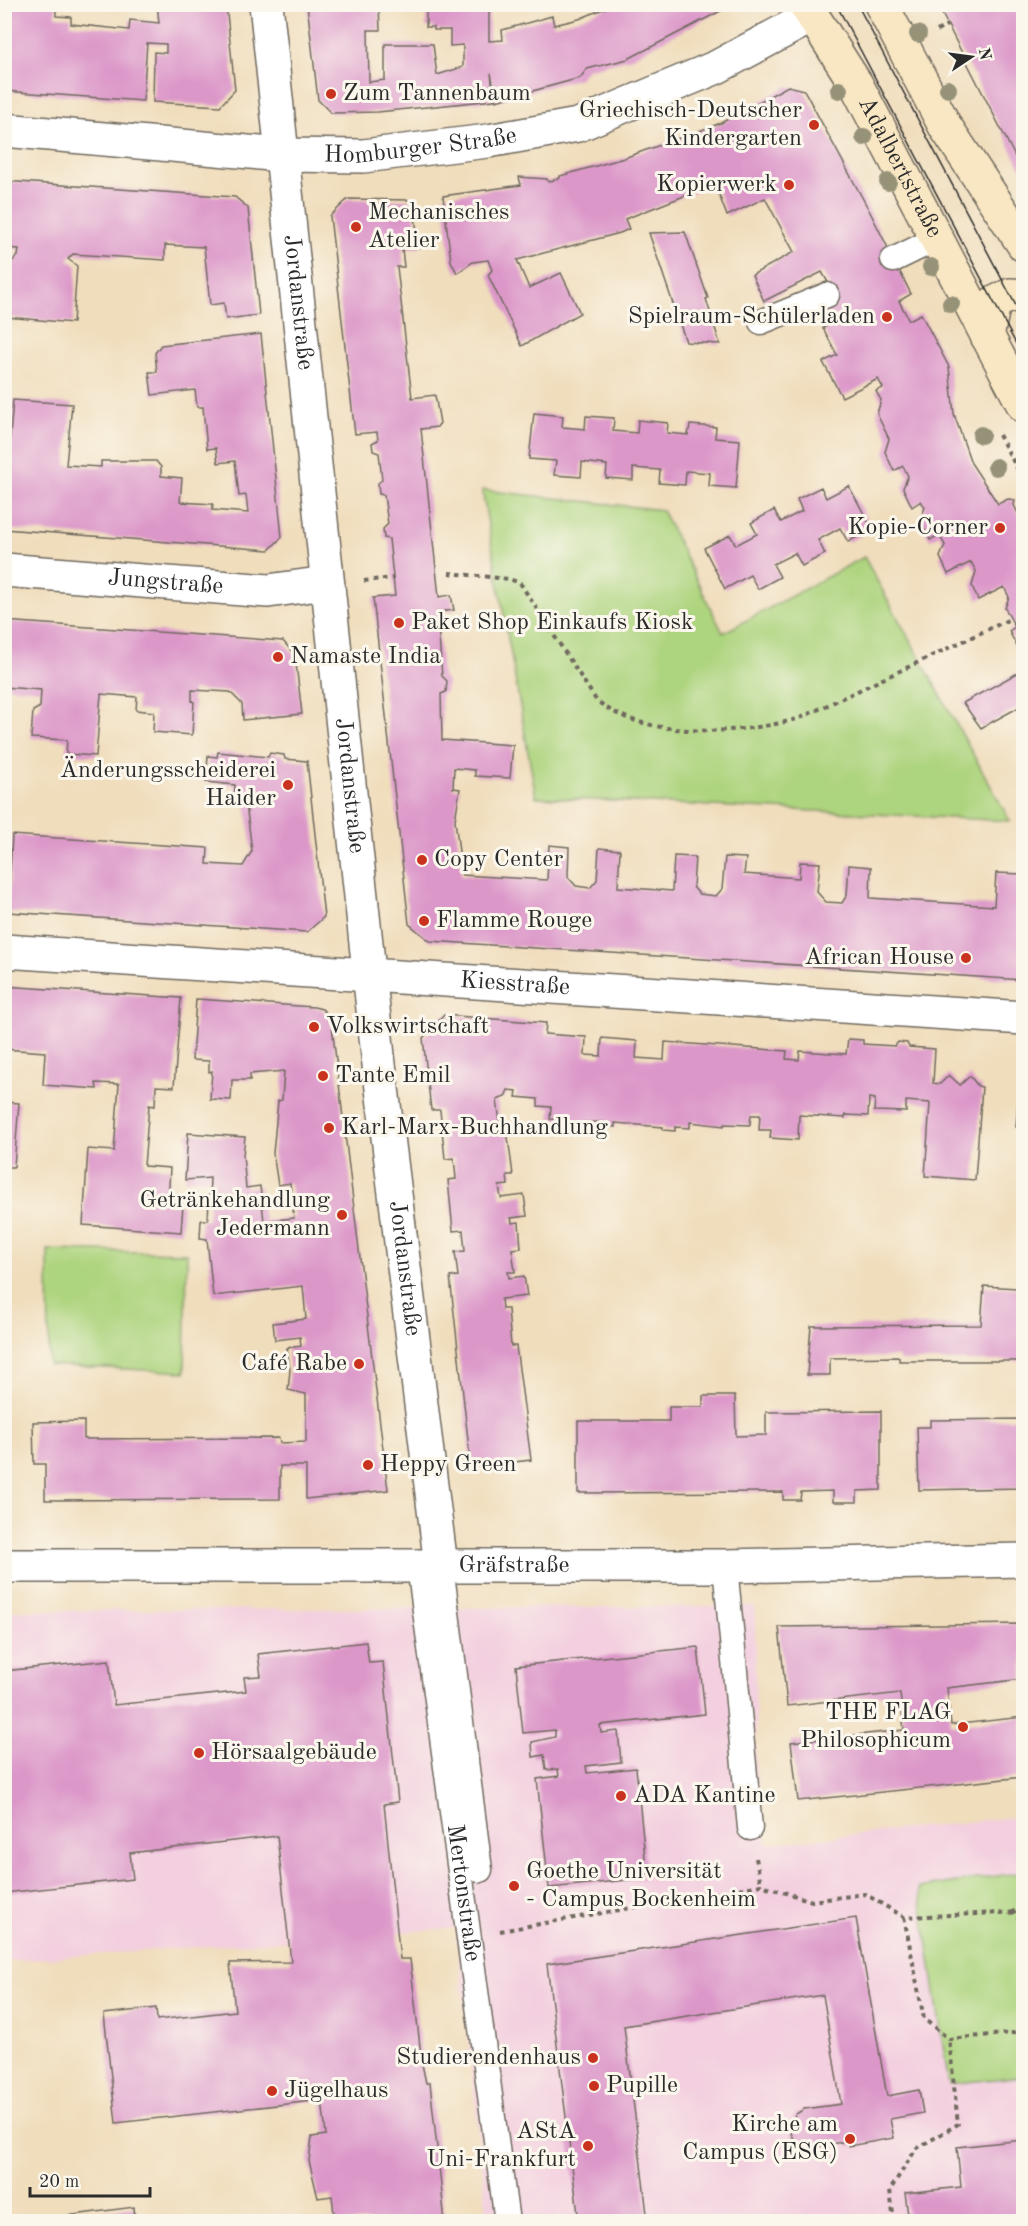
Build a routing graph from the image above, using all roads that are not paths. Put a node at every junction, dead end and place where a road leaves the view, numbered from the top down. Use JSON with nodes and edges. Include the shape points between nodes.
{"nodes":[{"id":1,"x":266,"y":4,"type":"edge"},
{"id":2,"x":881,"y":4,"type":"edge"},
{"id":3,"x":809,"y":10,"type":"edge"},
{"id":4,"x":4,"y":130,"type":"edge"},
{"id":5,"x":282,"y":155,"type":"junction"},
{"id":6,"x":936,"y":239,"type":"junction"},
{"id":7,"x":1023,"y":245,"type":"edge"},
{"id":8,"x":893,"y":260,"type":"dead end"},
{"id":9,"x":827,"y":295,"type":"dead end"},
{"id":10,"x":1023,"y":296,"type":"edge"},
{"id":11,"x":761,"y":322,"type":"dead end"},
{"id":12,"x":987,"y":336,"type":"junction"},
{"id":13,"x":1023,"y":406,"type":"edge"},
{"id":14,"x":4,"y":570,"type":"edge"},
{"id":15,"x":326,"y":583,"type":"junction"},
{"id":16,"x":4,"y":951,"type":"edge"},
{"id":17,"x":370,"y":975,"type":"junction"},
{"id":18,"x":1023,"y":1018,"type":"edge"},
{"id":19,"x":1023,"y":1560,"type":"edge"},
{"id":20,"x":4,"y":1566,"type":"edge"},
{"id":21,"x":430,"y":1566,"type":"junction"},
{"id":22,"x":725,"y":1566,"type":"junction"},
{"id":23,"x":750,"y":1828,"type":"dead end"},
{"id":24,"x":480,"y":1870,"type":"dead end"},
{"id":25,"x":507,"y":2222,"type":"edge"}],
"edges":[{"from":1,"to":5,"type":"street","name":"Jordanstraße"},
{"from":2,"to":7,"type":"street","via":[[945,126]]},
{"from":3,"to":5,"type":"street","name":"Homburger Straße","via":[[717,67],[578,125],[363,156]]},
{"from":3,"to":6,"type":"street","name":"Adalbertstraße","via":[[856,84]]},
{"from":4,"to":5,"type":"street","name":"Homburger Straße"},
{"from":5,"to":15,"type":"street","name":"Jordanstraße"},
{"from":6,"to":8,"type":"lane"},
{"from":6,"to":12,"type":"street","name":"Adalbertstraße"},
{"from":9,"to":11,"type":"lane"},
{"from":10,"to":12,"type":"street","via":[[1010,295],[994,303]]},
{"from":12,"to":13,"type":"street","name":"Adalbertstraße"},
{"from":14,"to":15,"type":"street","name":"Jungstraße","via":[[268,591]]},
{"from":15,"to":17,"type":"street","name":"Jordanstraße"},
{"from":16,"to":17,"type":"street","name":"Kiesstraße"},
{"from":17,"to":18,"type":"street","name":"Kiesstraße"},
{"from":17,"to":21,"type":"street","name":"Jordanstraße"},
{"from":19,"to":22,"type":"street","name":"Gräfstraße"},
{"from":20,"to":21,"type":"street","name":"Gräfstraße"},
{"from":21,"to":22,"type":"street","name":"Gräfstraße"},
{"from":21,"to":24,"type":"lane"},
{"from":21,"to":25,"type":"lane","name":"Mertonstraße"},
{"from":22,"to":23,"type":"lane"}]}
